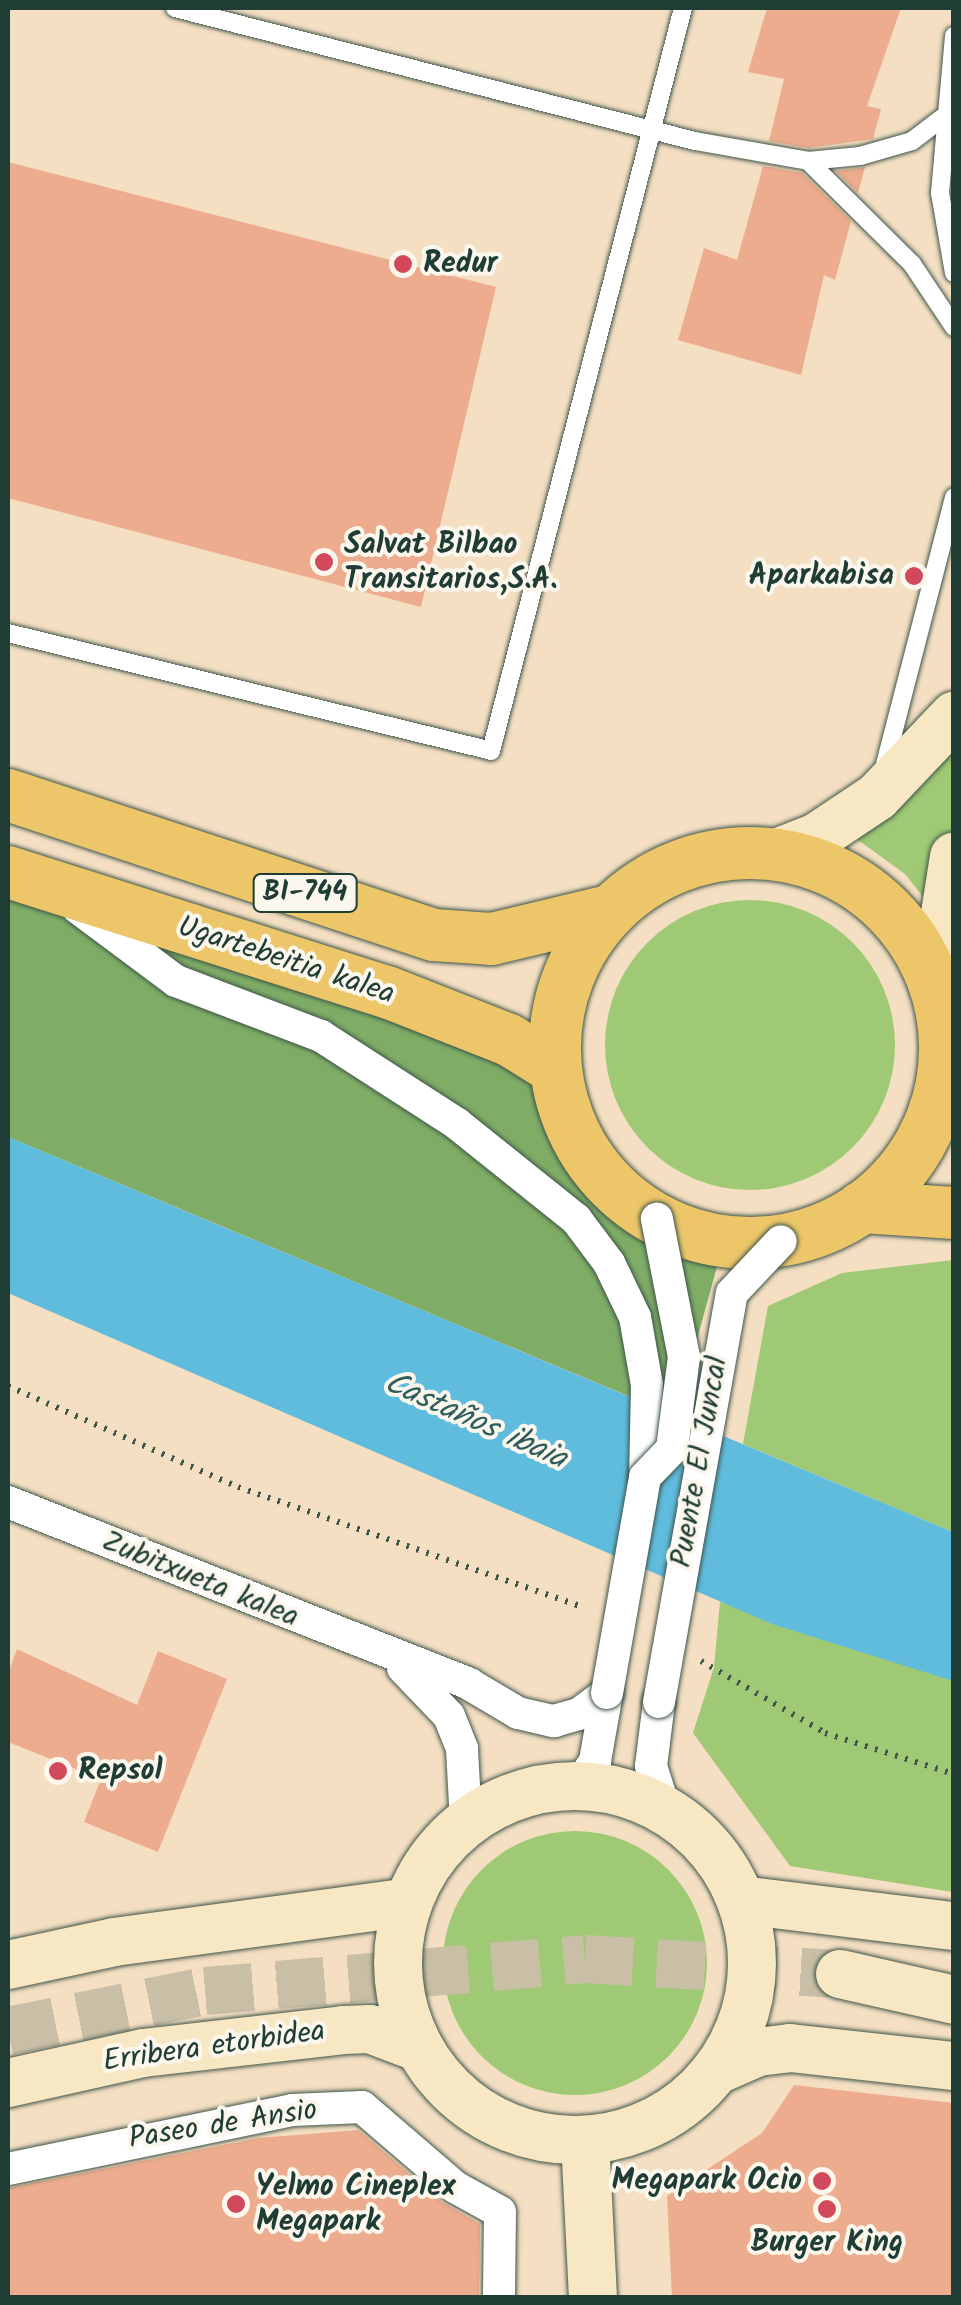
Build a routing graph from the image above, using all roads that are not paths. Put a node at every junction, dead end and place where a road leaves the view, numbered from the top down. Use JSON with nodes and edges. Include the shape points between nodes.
{"nodes":[{"id":1,"x":176,"y":8,"type":"edge"},
{"id":2,"x":683,"y":8,"type":"edge"},
{"id":3,"x":954,"y":36,"type":"edge"},
{"id":4,"x":949,"y":116,"type":"edge"},
{"id":5,"x":652,"y":130,"type":"junction"},
{"id":6,"x":808,"y":161,"type":"junction"},
{"id":7,"x":954,"y":273,"type":"edge"},
{"id":8,"x":954,"y":327,"type":"edge"},
{"id":9,"x":954,"y":497,"type":"edge"},
{"id":10,"x":8,"y":633,"type":"edge"},
{"id":11,"x":954,"y":716,"type":"edge"},
{"id":12,"x":8,"y":795,"type":"edge"},
{"id":13,"x":878,"y":797,"type":"junction"},
{"id":14,"x":776,"y":853,"type":"junction"},
{"id":15,"x":954,"y":857,"type":"edge"},
{"id":16,"x":29,"y":880,"type":"edge"},
{"id":17,"x":609,"y":911,"type":"junction"},
{"id":18,"x":942,"y":1009,"type":"edge"},
{"id":19,"x":556,"y":1069,"type":"junction"},
{"id":20,"x":862,"y":1207,"type":"junction"},
{"id":21,"x":954,"y":1213,"type":"edge"},
{"id":22,"x":656,"y":1219,"type":"junction"},
{"id":23,"x":782,"y":1241,"type":"junction"},
{"id":24,"x":645,"y":1477,"type":"junction"},
{"id":25,"x":8,"y":1502,"type":"edge"},
{"id":26,"x":392,"y":1659,"type":"junction"},
{"id":27,"x":608,"y":1692,"type":"junction"},
{"id":28,"x":579,"y":1785,"type":"junction"},
{"id":29,"x":664,"y":1810,"type":"junction"},
{"id":30,"x":466,"y":1823,"type":"junction"},
{"id":31,"x":741,"y":1900,"type":"junction"},
{"id":32,"x":408,"y":1902,"type":"junction"},
{"id":33,"x":954,"y":1926,"type":"edge"},
{"id":34,"x":8,"y":1965,"type":"edge"},
{"id":35,"x":954,"y":1982,"type":"edge"},
{"id":36,"x":954,"y":2000,"type":"edge"},
{"id":37,"x":420,"y":2048,"type":"junction"},
{"id":38,"x":954,"y":2066,"type":"edge"},
{"id":39,"x":716,"y":2070,"type":"junction"},
{"id":40,"x":8,"y":2083,"type":"edge"},
{"id":41,"x":585,"y":2140,"type":"junction"},
{"id":42,"x":8,"y":2169,"type":"edge"},
{"id":43,"x":499,"y":2298,"type":"edge"},
{"id":44,"x":593,"y":2298,"type":"edge"}],
"edges":[{"from":1,"to":5,"type":"lane"},
{"from":2,"to":5,"type":"lane"},
{"from":3,"to":4,"type":"lane"},
{"from":4,"to":6,"type":"lane","via":[[912,140],[860,156]]},
{"from":4,"to":7,"type":"lane","via":[[940,193]]},
{"from":5,"to":6,"type":"lane"},
{"from":5,"to":10,"type":"lane","via":[[492,751]]},
{"from":6,"to":8,"type":"lane","via":[[912,264]]},
{"from":9,"to":13,"type":"lane"},
{"from":11,"to":13,"type":"street"},
{"from":12,"to":17,"type":"main road","number":"BI-744","via":[[434,935],[492,939]]},
{"from":13,"to":14,"type":"street","via":[[818,837]]},
{"from":14,"to":17,"type":"main road","number":"BI-744","via":[[730,852],[686,862],[644,882]]},
{"from":14,"to":18,"type":"main road","number":"BI-744","via":[[817,864],[867,892],[915,944]]},
{"from":15,"to":18,"type":"street"},
{"from":16,"to":19,"type":"main road","name":"Ugartebeitia kalea","number":"BI-744","via":[[388,992],[509,1040]]},
{"from":16,"to":24,"type":"street","via":[[176,981],[320,1036],[456,1122],[576,1219],[610,1262],[635,1317],[647,1385]]},
{"from":17,"to":19,"type":"main road","number":"BI-744","via":[[565,984]]},
{"from":18,"to":20,"type":"main road","number":"BI-744","via":[[945,1048],[928,1124],[897,1176]]},
{"from":19,"to":22,"type":"main road","number":"BI-744","via":[[563,1104],[595,1166]]},
{"from":20,"to":21,"type":"main road","number":"BI-744"},
{"from":20,"to":23,"type":"main road","number":"BI-744"},
{"from":22,"to":23,"type":"main road","number":"BI-744","via":[[724,1242]]},
{"from":22,"to":24,"type":"street","name":"Puente El Juncal","bridge":true,"via":[[684,1357],[672,1449]]},
{"from":23,"to":29,"type":"street","name":"Puente El Juncal","bridge":true,"via":[[732,1294],[659,1702],[652,1766]]},
{"from":24,"to":27,"type":"street","name":"Puente El Juncal","bridge":true},
{"from":25,"to":26,"type":"street","name":"Zubitxueta kalea"},
{"from":26,"to":27,"type":"street","name":"Zubitxueta kalea","via":[[469,1684],[536,1719],[579,1714]]},
{"from":26,"to":30,"type":"street","name":"Zubitxueta kalea","via":[[449,1716],[462,1750]]},
{"from":27,"to":28,"type":"street","name":"Puente El Juncal","via":[[596,1761]]},
{"from":28,"to":29,"type":"street","via":[[637,1796]]},
{"from":28,"to":30,"type":"street","via":[[519,1794]]},
{"from":29,"to":31,"type":"street","via":[[710,1848]]},
{"from":30,"to":32,"type":"street","via":[[442,1846]]},
{"from":31,"to":33,"type":"street"},
{"from":31,"to":39,"type":"street","via":[[751,1944],[750,1988],[738,2032]]},
{"from":32,"to":34,"type":"street","via":[[114,1942]]},
{"from":32,"to":37,"type":"street","via":[[400,1968],[403,2001]]},
{"from":35,"to":36,"type":"street","via":[[840,1974]]},
{"from":37,"to":40,"type":"street","name":"Erribera etorbidea","via":[[370,2029],[234,2040]]},
{"from":37,"to":41,"type":"street","via":[[462,2099],[489,2118],[552,2139]]},
{"from":38,"to":39,"type":"street","via":[[790,2048],[758,2052]]},
{"from":39,"to":41,"type":"street","via":[[658,2120]]},
{"from":41,"to":44,"type":"street"},
{"from":42,"to":43,"type":"street","name":"Paseo de Ansio","via":[[292,2110],[362,2107],[455,2187],[500,2212]]}]}
